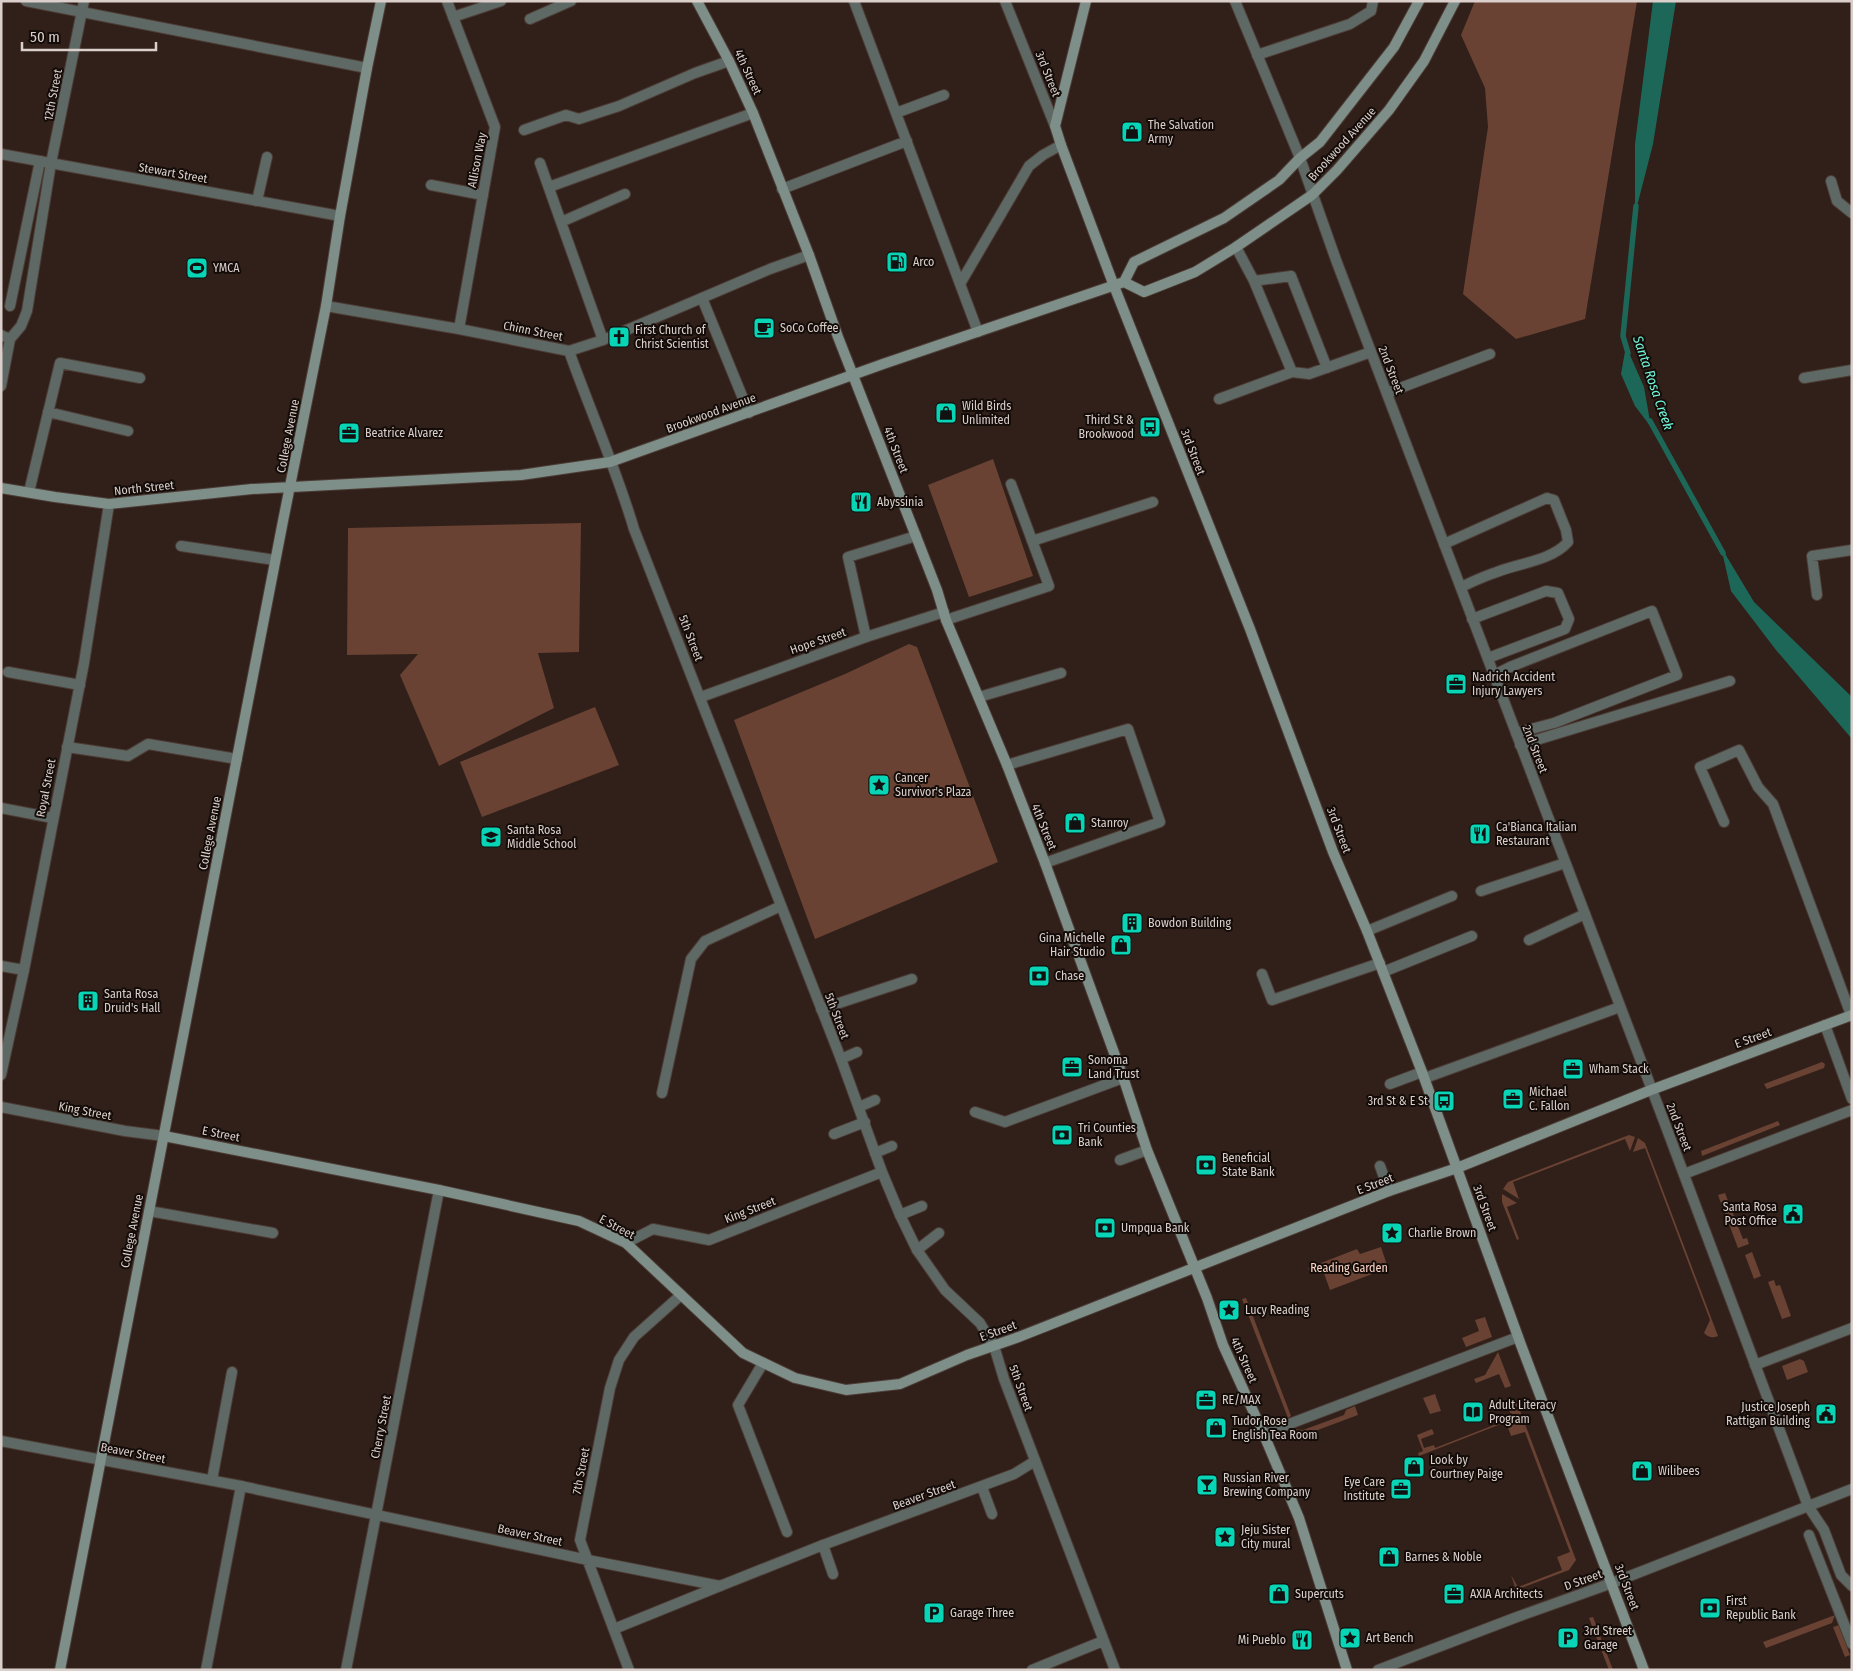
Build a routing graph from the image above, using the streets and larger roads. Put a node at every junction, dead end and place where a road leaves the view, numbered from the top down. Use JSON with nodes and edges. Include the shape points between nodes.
{"nodes":[{"id":1,"x":26,"y":1,"type":"edge"},
{"id":2,"x":381,"y":1,"type":"edge"},
{"id":3,"x":447,"y":1,"type":"edge"},
{"id":4,"x":501,"y":1,"type":"edge"},
{"id":5,"x":571,"y":1,"type":"edge"},
{"id":6,"x":697,"y":1,"type":"edge"},
{"id":7,"x":854,"y":1,"type":"edge"},
{"id":8,"x":1006,"y":1,"type":"edge"},
{"id":9,"x":1086,"y":1,"type":"edge"},
{"id":10,"x":1235,"y":1,"type":"edge"},
{"id":11,"x":1373,"y":1,"type":"edge"},
{"id":12,"x":1419,"y":1,"type":"edge"},
{"id":13,"x":1455,"y":1,"type":"edge"},
{"id":14,"x":83,"y":7,"type":"edge"},
{"id":15,"x":453,"y":17,"type":"junction"},
{"id":16,"x":530,"y":19,"type":"dead end"},
{"id":17,"x":1257,"y":55,"type":"junction"},
{"id":18,"x":729,"y":61,"type":"junction"},
{"id":19,"x":367,"y":68,"type":"junction"},
{"id":20,"x":944,"y":94,"type":"dead end"},
{"id":21,"x":753,"y":113,"type":"junction"},
{"id":22,"x":896,"y":113,"type":"junction"},
{"id":23,"x":1055,"y":126,"type":"junction"},
{"id":24,"x":524,"y":130,"type":"dead end"},
{"id":25,"x":907,"y":141,"type":"junction"},
{"id":26,"x":1061,"y":145,"type":"junction"},
{"id":27,"x":1,"y":154,"type":"edge"},
{"id":28,"x":266,"y":156,"type":"dead end"},
{"id":29,"x":1300,"y":158,"type":"junction"},
{"id":30,"x":40,"y":161,"type":"junction"},
{"id":31,"x":540,"y":163,"type":"dead end"},
{"id":32,"x":51,"y":164,"type":"junction"},
{"id":33,"x":1831,"y":181,"type":"dead end"},
{"id":34,"x":431,"y":185,"type":"dead end"},
{"id":35,"x":549,"y":187,"type":"junction"},
{"id":36,"x":782,"y":188,"type":"junction"},
{"id":37,"x":625,"y":194,"type":"dead end"},
{"id":38,"x":483,"y":195,"type":"junction"},
{"id":39,"x":1312,"y":195,"type":"junction"},
{"id":40,"x":257,"y":201,"type":"junction"},
{"id":41,"x":1852,"y":213,"type":"edge"},
{"id":42,"x":340,"y":216,"type":"junction"},
{"id":43,"x":561,"y":222,"type":"junction"},
{"id":44,"x":1236,"y":248,"type":"junction"},
{"id":45,"x":809,"y":255,"type":"junction"},
{"id":46,"x":1254,"y":281,"type":"junction"},
{"id":47,"x":960,"y":284,"type":"junction"},
{"id":48,"x":1119,"y":284,"type":"junction"},
{"id":49,"x":702,"y":298,"type":"junction"},
{"id":50,"x":10,"y":306,"type":"dead end"},
{"id":51,"x":326,"y":306,"type":"junction"},
{"id":52,"x":460,"y":329,"type":"junction"},
{"id":53,"x":978,"y":332,"type":"junction"},
{"id":54,"x":6,"y":337,"type":"edge"},
{"id":55,"x":603,"y":340,"type":"junction"},
{"id":56,"x":569,"y":351,"type":"junction"},
{"id":57,"x":1371,"y":352,"type":"junction"},
{"id":58,"x":1490,"y":354,"type":"dead end"},
{"id":59,"x":1327,"y":368,"type":"junction"},
{"id":60,"x":1852,"y":370,"type":"edge"},
{"id":61,"x":1292,"y":372,"type":"junction"},
{"id":62,"x":853,"y":375,"type":"junction"},
{"id":63,"x":140,"y":378,"type":"dead end"},
{"id":64,"x":1804,"y":378,"type":"dead end"},
{"id":65,"x":1,"y":386,"type":"edge"},
{"id":66,"x":1387,"y":393,"type":"junction"},
{"id":67,"x":1219,"y":399,"type":"dead end"},
{"id":68,"x":48,"y":412,"type":"junction"},
{"id":69,"x":748,"y":413,"type":"junction"},
{"id":70,"x":128,"y":431,"type":"dead end"},
{"id":71,"x":610,"y":462,"type":"junction"},
{"id":72,"x":1011,"y":484,"type":"dead end"},
{"id":73,"x":291,"y":487,"type":"junction"},
{"id":74,"x":1,"y":488,"type":"edge"},
{"id":75,"x":28,"y":492,"type":"junction"},
{"id":76,"x":1153,"y":502,"type":"dead end"},
{"id":77,"x":110,"y":504,"type":"junction"},
{"id":78,"x":916,"y":536,"type":"junction"},
{"id":79,"x":1032,"y":541,"type":"junction"},
{"id":80,"x":1444,"y":544,"type":"junction"},
{"id":81,"x":181,"y":546,"type":"dead end"},
{"id":82,"x":1852,"y":550,"type":"edge"},
{"id":83,"x":275,"y":560,"type":"junction"},
{"id":84,"x":1460,"y":587,"type":"junction"},
{"id":85,"x":1817,"y":595,"type":"dead end"},
{"id":86,"x":945,"y":616,"type":"junction"},
{"id":87,"x":1472,"y":619,"type":"junction"},
{"id":88,"x":866,"y":637,"type":"junction"},
{"id":89,"x":1488,"y":658,"type":"junction"},
{"id":90,"x":8,"y":672,"type":"dead end"},
{"id":91,"x":1061,"y":673,"type":"dead end"},
{"id":92,"x":1494,"y":675,"type":"junction"},
{"id":93,"x":1730,"y":681,"type":"dead end"},
{"id":94,"x":80,"y":685,"type":"junction"},
{"id":95,"x":700,"y":697,"type":"junction"},
{"id":96,"x":978,"y":697,"type":"junction"},
{"id":97,"x":1516,"y":734,"type":"junction"},
{"id":98,"x":1520,"y":745,"type":"junction"},
{"id":99,"x":67,"y":747,"type":"junction"},
{"id":100,"x":237,"y":759,"type":"junction"},
{"id":101,"x":1007,"y":765,"type":"junction"},
{"id":102,"x":1,"y":808,"type":"edge"},
{"id":103,"x":53,"y":818,"type":"junction"},
{"id":104,"x":1724,"y":822,"type":"dead end"},
{"id":105,"x":1045,"y":863,"type":"junction"},
{"id":106,"x":1566,"y":863,"type":"junction"},
{"id":107,"x":1481,"y":891,"type":"dead end"},
{"id":108,"x":1452,"y":896,"type":"dead end"},
{"id":109,"x":781,"y":906,"type":"junction"},
{"id":110,"x":1585,"y":914,"type":"junction"},
{"id":111,"x":1367,"y":931,"type":"junction"},
{"id":112,"x":1472,"y":936,"type":"dead end"},
{"id":113,"x":1529,"y":940,"type":"dead end"},
{"id":114,"x":1,"y":966,"type":"edge"},
{"id":115,"x":1381,"y":968,"type":"junction"},
{"id":116,"x":24,"y":970,"type":"junction"},
{"id":117,"x":1262,"y":974,"type":"dead end"},
{"id":118,"x":912,"y":979,"type":"dead end"},
{"id":119,"x":1620,"y":1007,"type":"junction"},
{"id":120,"x":821,"y":1009,"type":"junction"},
{"id":121,"x":1851,"y":1015,"type":"edge"},
{"id":122,"x":1825,"y":1025,"type":"junction"},
{"id":123,"x":857,"y":1052,"type":"dead end"},
{"id":124,"x":841,"y":1059,"type":"junction"},
{"id":125,"x":1,"y":1075,"type":"edge"},
{"id":126,"x":1424,"y":1075,"type":"junction"},
{"id":127,"x":1123,"y":1078,"type":"junction"},
{"id":128,"x":1390,"y":1084,"type":"dead end"},
{"id":129,"x":1651,"y":1090,"type":"junction"},
{"id":130,"x":662,"y":1093,"type":"dead end"},
{"id":131,"x":1852,"y":1099,"type":"edge"},
{"id":132,"x":875,"y":1100,"type":"dead end"},
{"id":133,"x":1,"y":1107,"type":"edge"},
{"id":134,"x":859,"y":1107,"type":"junction"},
{"id":135,"x":1852,"y":1110,"type":"edge"},
{"id":136,"x":975,"y":1112,"type":"dead end"},
{"id":137,"x":865,"y":1122,"type":"junction"},
{"id":138,"x":834,"y":1134,"type":"dead end"},
{"id":139,"x":164,"y":1136,"type":"junction"},
{"id":140,"x":892,"y":1146,"type":"dead end"},
{"id":141,"x":1147,"y":1150,"type":"junction"},
{"id":142,"x":875,"y":1153,"type":"junction"},
{"id":143,"x":1120,"y":1160,"type":"dead end"},
{"id":144,"x":1380,"y":1166,"type":"dead end"},
{"id":145,"x":1457,"y":1168,"type":"junction"},
{"id":146,"x":882,"y":1172,"type":"junction"},
{"id":147,"x":1684,"y":1174,"type":"junction"},
{"id":148,"x":439,"y":1190,"type":"junction"},
{"id":149,"x":1389,"y":1191,"type":"junction"},
{"id":150,"x":922,"y":1206,"type":"dead end"},
{"id":151,"x":149,"y":1211,"type":"junction"},
{"id":152,"x":900,"y":1216,"type":"junction"},
{"id":153,"x":273,"y":1233,"type":"dead end"},
{"id":154,"x":938,"y":1233,"type":"dead end"},
{"id":155,"x":626,"y":1243,"type":"junction"},
{"id":156,"x":917,"y":1250,"type":"junction"},
{"id":157,"x":1194,"y":1267,"type":"junction"},
{"id":158,"x":681,"y":1295,"type":"junction"},
{"id":159,"x":1852,"y":1328,"type":"edge"},
{"id":160,"x":1518,"y":1336,"type":"junction"},
{"id":161,"x":994,"y":1346,"type":"junction"},
{"id":162,"x":763,"y":1362,"type":"junction"},
{"id":163,"x":1755,"y":1365,"type":"junction"},
{"id":164,"x":232,"y":1372,"type":"dead end"},
{"id":165,"x":1264,"y":1435,"type":"junction"},
{"id":166,"x":1,"y":1441,"type":"edge"},
{"id":167,"x":101,"y":1459,"type":"junction"},
{"id":168,"x":1036,"y":1461,"type":"junction"},
{"id":169,"x":212,"y":1480,"type":"junction"},
{"id":170,"x":241,"y":1486,"type":"junction"},
{"id":171,"x":982,"y":1487,"type":"junction"},
{"id":172,"x":1852,"y":1489,"type":"edge"},
{"id":173,"x":1808,"y":1506,"type":"junction"},
{"id":174,"x":992,"y":1514,"type":"dead end"},
{"id":175,"x":377,"y":1515,"type":"junction"},
{"id":176,"x":787,"y":1532,"type":"dead end"},
{"id":177,"x":1809,"y":1536,"type":"dead end"},
{"id":178,"x":823,"y":1545,"type":"junction"},
{"id":179,"x":588,"y":1560,"type":"junction"},
{"id":180,"x":833,"y":1574,"type":"dead end"},
{"id":181,"x":1612,"y":1583,"type":"junction"},
{"id":182,"x":720,"y":1586,"type":"junction"},
{"id":183,"x":1852,"y":1586,"type":"edge"},
{"id":184,"x":614,"y":1629,"type":"junction"},
{"id":185,"x":1103,"y":1641,"type":"junction"},
{"id":186,"x":1852,"y":1644,"type":"edge"},
{"id":187,"x":60,"y":1670,"type":"edge"},
{"id":188,"x":206,"y":1670,"type":"edge"},
{"id":189,"x":346,"y":1670,"type":"edge"},
{"id":190,"x":629,"y":1670,"type":"edge"},
{"id":191,"x":1032,"y":1670,"type":"edge"},
{"id":192,"x":1115,"y":1670,"type":"edge"},
{"id":193,"x":1347,"y":1670,"type":"edge"},
{"id":194,"x":1378,"y":1670,"type":"edge"},
{"id":195,"x":1644,"y":1670,"type":"edge"}],
"edges":[{"from":1,"to":14,"type":"street"},
{"from":2,"to":19,"type":"street","name":"College Avenue"},
{"from":3,"to":15,"type":"street","name":"Allison Way"},
{"from":4,"to":15,"type":"street"},
{"from":5,"to":16,"type":"street"},
{"from":6,"to":18,"type":"street","name":"4th Street"},
{"from":7,"to":22,"type":"street"},
{"from":8,"to":23,"type":"street","name":"3rd Street"},
{"from":9,"to":23,"type":"street"},
{"from":10,"to":17,"type":"street","name":"2nd Street"},
{"from":11,"to":17,"type":"street","via":[[1371,11],[1350,24]]},
{"from":12,"to":29,"type":"street","name":"Brookwood Avenue","via":[[1394,47],[1320,142]]},
{"from":13,"to":39,"type":"street","name":"Brookwood Avenue","via":[[1424,61],[1389,110]]},
{"from":14,"to":19,"type":"street"},
{"from":14,"to":32,"type":"street","name":"12th Street"},
{"from":15,"to":38,"type":"street","name":"Allison Way","via":[[495,128]]},
{"from":17,"to":29,"type":"street","name":"2nd Street"},
{"from":18,"to":21,"type":"street","name":"4th Street"},
{"from":18,"to":24,"type":"street","via":[[619,106],[578,119],[566,115]]},
{"from":19,"to":42,"type":"street","name":"College Avenue"},
{"from":20,"to":22,"type":"street"},
{"from":21,"to":35,"type":"street"},
{"from":21,"to":36,"type":"street","name":"4th Street"},
{"from":22,"to":25,"type":"street"},
{"from":23,"to":26,"type":"street","name":"3rd Street"},
{"from":25,"to":36,"type":"street"},
{"from":25,"to":47,"type":"street"},
{"from":26,"to":47,"type":"street","via":[[1029,166]]},
{"from":26,"to":48,"type":"street","name":"3rd Street"},
{"from":27,"to":30,"type":"street","name":"Stewart Street"},
{"from":28,"to":40,"type":"street"},
{"from":29,"to":39,"type":"street","name":"2nd Street"},
{"from":29,"to":48,"type":"street","name":"Brookwood Avenue","via":[[1279,180],[1224,218],[1134,262]]},
{"from":30,"to":32,"type":"street","name":"Stewart Street"},
{"from":30,"to":50,"type":"street"},
{"from":31,"to":35,"type":"street"},
{"from":32,"to":40,"type":"street","name":"Stewart Street"},
{"from":32,"to":54,"type":"street","name":"12th Street","via":[[28,311],[21,326]]},
{"from":33,"to":41,"type":"street","via":[[1837,202]]},
{"from":34,"to":38,"type":"street"},
{"from":35,"to":43,"type":"street"},
{"from":36,"to":45,"type":"street","name":"4th Street"},
{"from":37,"to":43,"type":"street"},
{"from":38,"to":52,"type":"street","name":"Allison Way"},
{"from":39,"to":44,"type":"street","name":"Brookwood Avenue"},
{"from":39,"to":57,"type":"street","name":"2nd Street"},
{"from":40,"to":42,"type":"street","name":"Stewart Street"},
{"from":42,"to":51,"type":"street","name":"College Avenue"},
{"from":43,"to":55,"type":"street"},
{"from":44,"to":46,"type":"street"},
{"from":44,"to":48,"type":"street","name":"Brookwood Avenue","via":[[1195,272],[1144,292]]},
{"from":45,"to":49,"type":"street","name":"Chinn Street"},
{"from":45,"to":62,"type":"street","name":"4th Street"},
{"from":46,"to":59,"type":"street","via":[[1291,276]]},
{"from":46,"to":61,"type":"street"},
{"from":47,"to":53,"type":"street"},
{"from":48,"to":53,"type":"street","name":"Brookwood Avenue"},
{"from":48,"to":111,"type":"street","name":"3rd Street","via":[[1333,852]]},
{"from":49,"to":55,"type":"street","name":"Chinn Street"},
{"from":49,"to":69,"type":"street"},
{"from":51,"to":52,"type":"street","name":"Chinn Street"},
{"from":51,"to":73,"type":"street","name":"College Avenue"},
{"from":52,"to":56,"type":"street","name":"Chinn Street"},
{"from":53,"to":62,"type":"street","name":"Brookwood Avenue"},
{"from":54,"to":65,"type":"street"},
{"from":55,"to":56,"type":"street","name":"Chinn Street"},
{"from":56,"to":71,"type":"street","name":"5th Street"},
{"from":57,"to":59,"type":"street"},
{"from":57,"to":66,"type":"street","name":"2nd Street"},
{"from":58,"to":66,"type":"street"},
{"from":59,"to":61,"type":"street","via":[[1309,374]]},
{"from":60,"to":64,"type":"street"},
{"from":61,"to":67,"type":"street"},
{"from":62,"to":69,"type":"street","name":"Brookwood Avenue"},
{"from":62,"to":78,"type":"street","name":"4th Street"},
{"from":63,"to":68,"type":"street","via":[[60,363]]},
{"from":66,"to":80,"type":"street","name":"2nd Street"},
{"from":68,"to":70,"type":"street"},
{"from":68,"to":75,"type":"street"},
{"from":69,"to":71,"type":"street","name":"Brookwood Avenue"},
{"from":71,"to":73,"type":"street","name":"Brookwood Avenue","via":[[521,475]]},
{"from":71,"to":95,"type":"street","name":"5th Street"},
{"from":72,"to":79,"type":"street"},
{"from":73,"to":77,"type":"street","name":"North Street"},
{"from":73,"to":83,"type":"street","name":"College Avenue"},
{"from":74,"to":75,"type":"street","name":"North Street"},
{"from":75,"to":77,"type":"street","name":"North Street"},
{"from":76,"to":79,"type":"street"},
{"from":77,"to":94,"type":"street","name":"Royal Street"},
{"from":78,"to":86,"type":"street","name":"4th Street"},
{"from":78,"to":88,"type":"street","via":[[848,557]]},
{"from":79,"to":86,"type":"street","name":"Hope Street","via":[[1049,586]]},
{"from":80,"to":84,"type":"street","name":"2nd Street"},
{"from":80,"to":84,"type":"street","via":[[1547,498],[1554,500],[1566,530],[1568,542],[1562,549]]},
{"from":81,"to":83,"type":"street"},
{"from":82,"to":85,"type":"street","via":[[1812,556]]},
{"from":83,"to":100,"type":"street","name":"College Avenue"},
{"from":84,"to":87,"type":"street","name":"2nd Street"},
{"from":86,"to":88,"type":"street","name":"Hope Street"},
{"from":86,"to":96,"type":"street","name":"4th Street"},
{"from":87,"to":89,"type":"street","name":"2nd Street"},
{"from":87,"to":89,"type":"street","via":[[1546,591],[1558,593],[1569,619],[1566,629]]},
{"from":88,"to":95,"type":"street","name":"Hope Street"},
{"from":89,"to":92,"type":"street","name":"2nd Street"},
{"from":90,"to":94,"type":"street"},
{"from":91,"to":96,"type":"street"},
{"from":92,"to":97,"type":"street","name":"2nd Street"},
{"from":92,"to":97,"type":"street","via":[[1652,612],[1676,675],[1554,723]]},
{"from":93,"to":98,"type":"street"},
{"from":94,"to":99,"type":"street","name":"Royal Street"},
{"from":95,"to":109,"type":"street","name":"5th Street"},
{"from":96,"to":101,"type":"street","name":"4th Street"},
{"from":97,"to":98,"type":"street","name":"2nd Street"},
{"from":98,"to":106,"type":"street","name":"2nd Street"},
{"from":99,"to":100,"type":"street","via":[[128,756],[148,744]]},
{"from":99,"to":103,"type":"street","name":"Royal Street"},
{"from":100,"to":139,"type":"street","name":"College Avenue"},
{"from":101,"to":105,"type":"street","name":"4th Street"},
{"from":101,"to":105,"type":"street","via":[[1128,729],[1160,822]]},
{"from":102,"to":103,"type":"street"},
{"from":103,"to":116,"type":"street","name":"Royal Street"},
{"from":104,"to":121,"type":"street","via":[[1700,767],[1739,750],[1758,787],[1773,804]]},
{"from":105,"to":127,"type":"street","name":"4th Street"},
{"from":106,"to":107,"type":"street"},
{"from":106,"to":110,"type":"street","name":"2nd Street"},
{"from":108,"to":111,"type":"street"},
{"from":109,"to":120,"type":"street","name":"5th Street"},
{"from":109,"to":130,"type":"street","via":[[706,941],[691,959]]},
{"from":110,"to":113,"type":"street"},
{"from":110,"to":119,"type":"street","name":"2nd Street"},
{"from":111,"to":115,"type":"street","name":"3rd Street"},
{"from":112,"to":115,"type":"street"},
{"from":114,"to":116,"type":"street"},
{"from":115,"to":117,"type":"street","via":[[1272,1000]]},
{"from":115,"to":126,"type":"street","name":"3rd Street"},
{"from":116,"to":125,"type":"street","name":"Royal Street"},
{"from":118,"to":120,"type":"street"},
{"from":119,"to":126,"type":"street"},
{"from":119,"to":129,"type":"street","name":"2nd Street"},
{"from":120,"to":124,"type":"street","name":"5th Street"},
{"from":121,"to":122,"type":"street","name":"E Street"},
{"from":122,"to":129,"type":"street","name":"E Street"},
{"from":122,"to":131,"type":"street"},
{"from":123,"to":124,"type":"street"},
{"from":124,"to":134,"type":"street","name":"5th Street"},
{"from":126,"to":128,"type":"street"},
{"from":126,"to":145,"type":"street","name":"3rd Street"},
{"from":127,"to":136,"type":"street","via":[[1005,1122]]},
{"from":127,"to":141,"type":"street","name":"4th Street"},
{"from":129,"to":145,"type":"street","name":"E Street"},
{"from":129,"to":147,"type":"street","name":"2nd Street"},
{"from":132,"to":134,"type":"street"},
{"from":133,"to":139,"type":"street","name":"King Street"},
{"from":134,"to":137,"type":"street","name":"5th Street"},
{"from":135,"to":147,"type":"street"},
{"from":137,"to":138,"type":"street"},
{"from":137,"to":142,"type":"street","name":"5th Street"},
{"from":139,"to":148,"type":"street","name":"E Street"},
{"from":139,"to":151,"type":"street","name":"College Avenue"},
{"from":140,"to":142,"type":"street"},
{"from":141,"to":143,"type":"street"},
{"from":141,"to":157,"type":"street","name":"4th Street"},
{"from":142,"to":146,"type":"street","name":"5th Street"},
{"from":144,"to":149,"type":"street"},
{"from":145,"to":149,"type":"street","name":"E Street"},
{"from":145,"to":160,"type":"street","name":"3rd Street"},
{"from":146,"to":152,"type":"street","name":"5th Street"},
{"from":146,"to":155,"type":"street","name":"King Street","via":[[709,1240],[653,1229]]},
{"from":147,"to":163,"type":"street","name":"2nd Street"},
{"from":148,"to":155,"type":"street","name":"E Street","via":[[579,1221]]},
{"from":148,"to":175,"type":"street","name":"Cherry Street"},
{"from":149,"to":157,"type":"street","name":"E Street"},
{"from":150,"to":152,"type":"street"},
{"from":151,"to":153,"type":"street"},
{"from":151,"to":167,"type":"street","name":"College Avenue"},
{"from":152,"to":156,"type":"street","name":"5th Street"},
{"from":154,"to":156,"type":"street"},
{"from":155,"to":158,"type":"street","name":"E Street"},
{"from":156,"to":161,"type":"street","name":"5th Street","via":[[945,1290],[980,1323]]},
{"from":157,"to":161,"type":"street","name":"E Street"},
{"from":157,"to":165,"type":"street","name":"4th Street","via":[[1223,1345]]},
{"from":158,"to":162,"type":"street","name":"E Street","via":[[743,1353]]},
{"from":158,"to":179,"type":"street","name":"7th Street","via":[[634,1337],[619,1360],[610,1388],[580,1540]]},
{"from":159,"to":163,"type":"street"},
{"from":160,"to":165,"type":"street"},
{"from":160,"to":181,"type":"street","name":"3rd Street"},
{"from":161,"to":162,"type":"street","name":"E Street","via":[[900,1384],[846,1390],[795,1378]]},
{"from":161,"to":168,"type":"street","name":"5th Street"},
{"from":162,"to":176,"type":"street","via":[[738,1404]]},
{"from":163,"to":173,"type":"street","name":"2nd Street"},
{"from":164,"to":169,"type":"street"},
{"from":165,"to":193,"type":"street","name":"4th Street","via":[[1299,1518]]},
{"from":166,"to":167,"type":"street","name":"Beaver Street"},
{"from":167,"to":169,"type":"street","name":"Beaver Street"},
{"from":167,"to":187,"type":"street","name":"College Avenue"},
{"from":168,"to":171,"type":"street","name":"Beaver Street"},
{"from":168,"to":185,"type":"street","name":"5th Street"},
{"from":169,"to":170,"type":"street","name":"Beaver Street"},
{"from":170,"to":175,"type":"street","name":"Beaver Street"},
{"from":170,"to":188,"type":"street"},
{"from":171,"to":174,"type":"street"},
{"from":171,"to":178,"type":"street","name":"Beaver Street"},
{"from":172,"to":173,"type":"street","name":"D Street"},
{"from":173,"to":181,"type":"street","name":"D Street"},
{"from":173,"to":183,"type":"street","name":"2nd Street","via":[[1824,1530],[1841,1575]]},
{"from":175,"to":179,"type":"street","name":"Beaver Street"},
{"from":175,"to":189,"type":"street","name":"Cherry Street"},
{"from":177,"to":186,"type":"street"},
{"from":178,"to":180,"type":"street"},
{"from":178,"to":182,"type":"street","name":"Beaver Street"},
{"from":179,"to":182,"type":"street","name":"Beaver Street"},
{"from":179,"to":184,"type":"street","name":"7th Street"},
{"from":181,"to":194,"type":"street","name":"D Street"},
{"from":181,"to":195,"type":"street","name":"3rd Street"},
{"from":182,"to":184,"type":"street"},
{"from":184,"to":190,"type":"street","name":"7th Street"},
{"from":185,"to":191,"type":"street"},
{"from":185,"to":192,"type":"street","name":"5th Street"}]}
